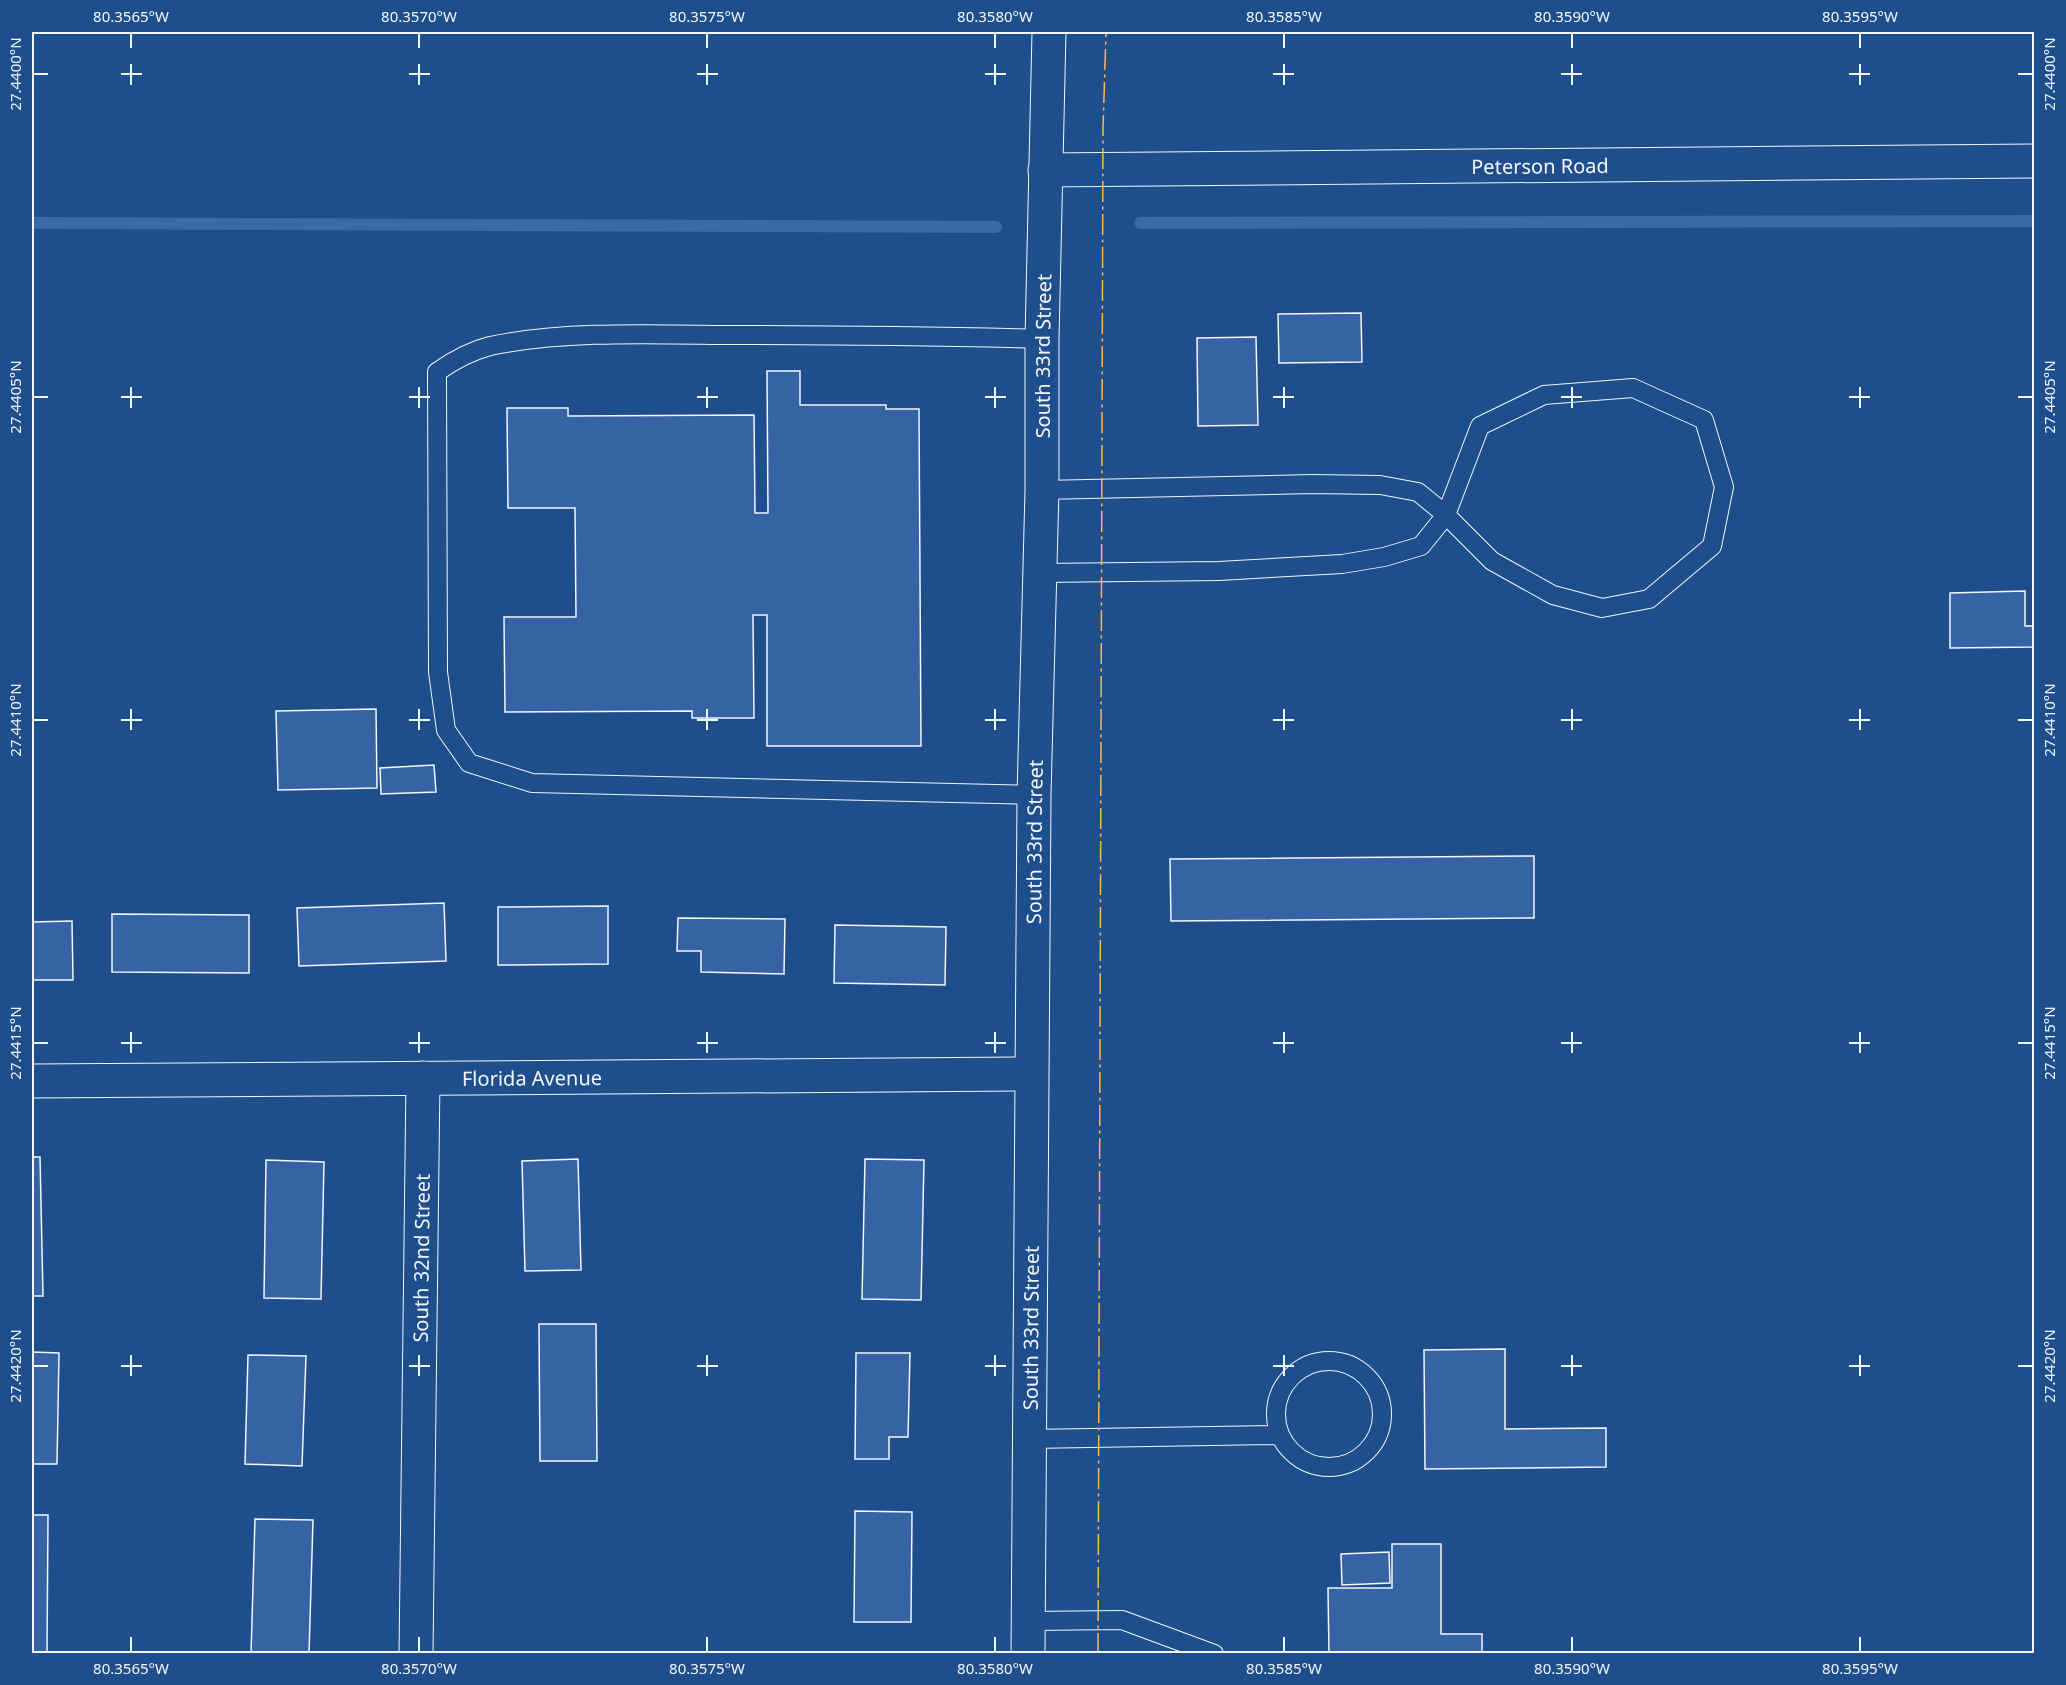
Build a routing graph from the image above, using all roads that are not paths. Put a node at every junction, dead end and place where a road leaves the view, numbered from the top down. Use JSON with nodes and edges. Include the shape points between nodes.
{"nodes":[{"id":1,"x":1049,"y":32,"type":"edge"},
{"id":2,"x":2034,"y":161,"type":"edge"},
{"id":3,"x":1045,"y":170,"type":"junction"},
{"id":4,"x":1042,"y":339,"type":"junction"},
{"id":5,"x":1042,"y":490,"type":"junction"},
{"id":6,"x":1446,"y":515,"type":"junction"},
{"id":7,"x":1040,"y":573,"type":"junction"},
{"id":8,"x":1034,"y":795,"type":"junction"},
{"id":9,"x":1031,"y":1074,"type":"junction"},
{"id":10,"x":423,"y":1078,"type":"junction"},
{"id":11,"x":32,"y":1081,"type":"edge"},
{"id":12,"x":1279,"y":1435,"type":"junction"},
{"id":13,"x":1029,"y":1439,"type":"junction"},
{"id":14,"x":1028,"y":1621,"type":"junction"},
{"id":15,"x":416,"y":1653,"type":"edge"},
{"id":16,"x":1028,"y":1653,"type":"edge"},
{"id":17,"x":1214,"y":1653,"type":"edge"}],
"edges":[{"from":1,"to":3,"type":"street","name":"South 33rd Street"},
{"from":2,"to":3,"type":"street","name":"Peterson Road"},
{"from":3,"to":4,"type":"street","name":"South 33rd Street"},
{"from":4,"to":5,"type":"street","name":"South 33rd Street"},
{"from":4,"to":8,"type":"lane","via":[[730,334],[536,339],[461,356],[437,372],[438,672],[446,730],[470,763],[532,783]]},
{"from":5,"to":6,"type":"lane","via":[[1380,485],[1418,492]]},
{"from":5,"to":7,"type":"street","name":"South 33rd Street"},
{"from":6,"to":6,"type":"lane","via":[[1492,561],[1553,595],[1602,608],[1649,599],[1712,546],[1724,487],[1704,420],[1633,388],[1544,395],[1480,426]]},
{"from":6,"to":7,"type":"lane","via":[[1421,546],[1342,564],[1219,572]]},
{"from":7,"to":8,"type":"street","name":"South 33rd Street"},
{"from":8,"to":9,"type":"street","name":"South 33rd Street"},
{"from":9,"to":10,"type":"street","name":"Florida Avenue"},
{"from":9,"to":13,"type":"street","name":"South 33rd Street"},
{"from":10,"to":11,"type":"street","name":"Florida Avenue"},
{"from":10,"to":15,"type":"street","name":"South 32nd Street"},
{"from":12,"to":12,"type":"lane","via":[[1291,1452],[1308,1464],[1328,1468],[1349,1464],[1366,1452],[1378,1435],[1382,1414],[1378,1394],[1366,1377],[1349,1365],[1328,1361],[1308,1365],[1290,1377],[1279,1394],[1275,1415]]},
{"from":12,"to":13,"type":"lane"},
{"from":13,"to":14,"type":"street","name":"South 33rd Street"},
{"from":14,"to":16,"type":"street","name":"South 33rd Street"},
{"from":14,"to":17,"type":"lane","via":[[1122,1620]]}]}
